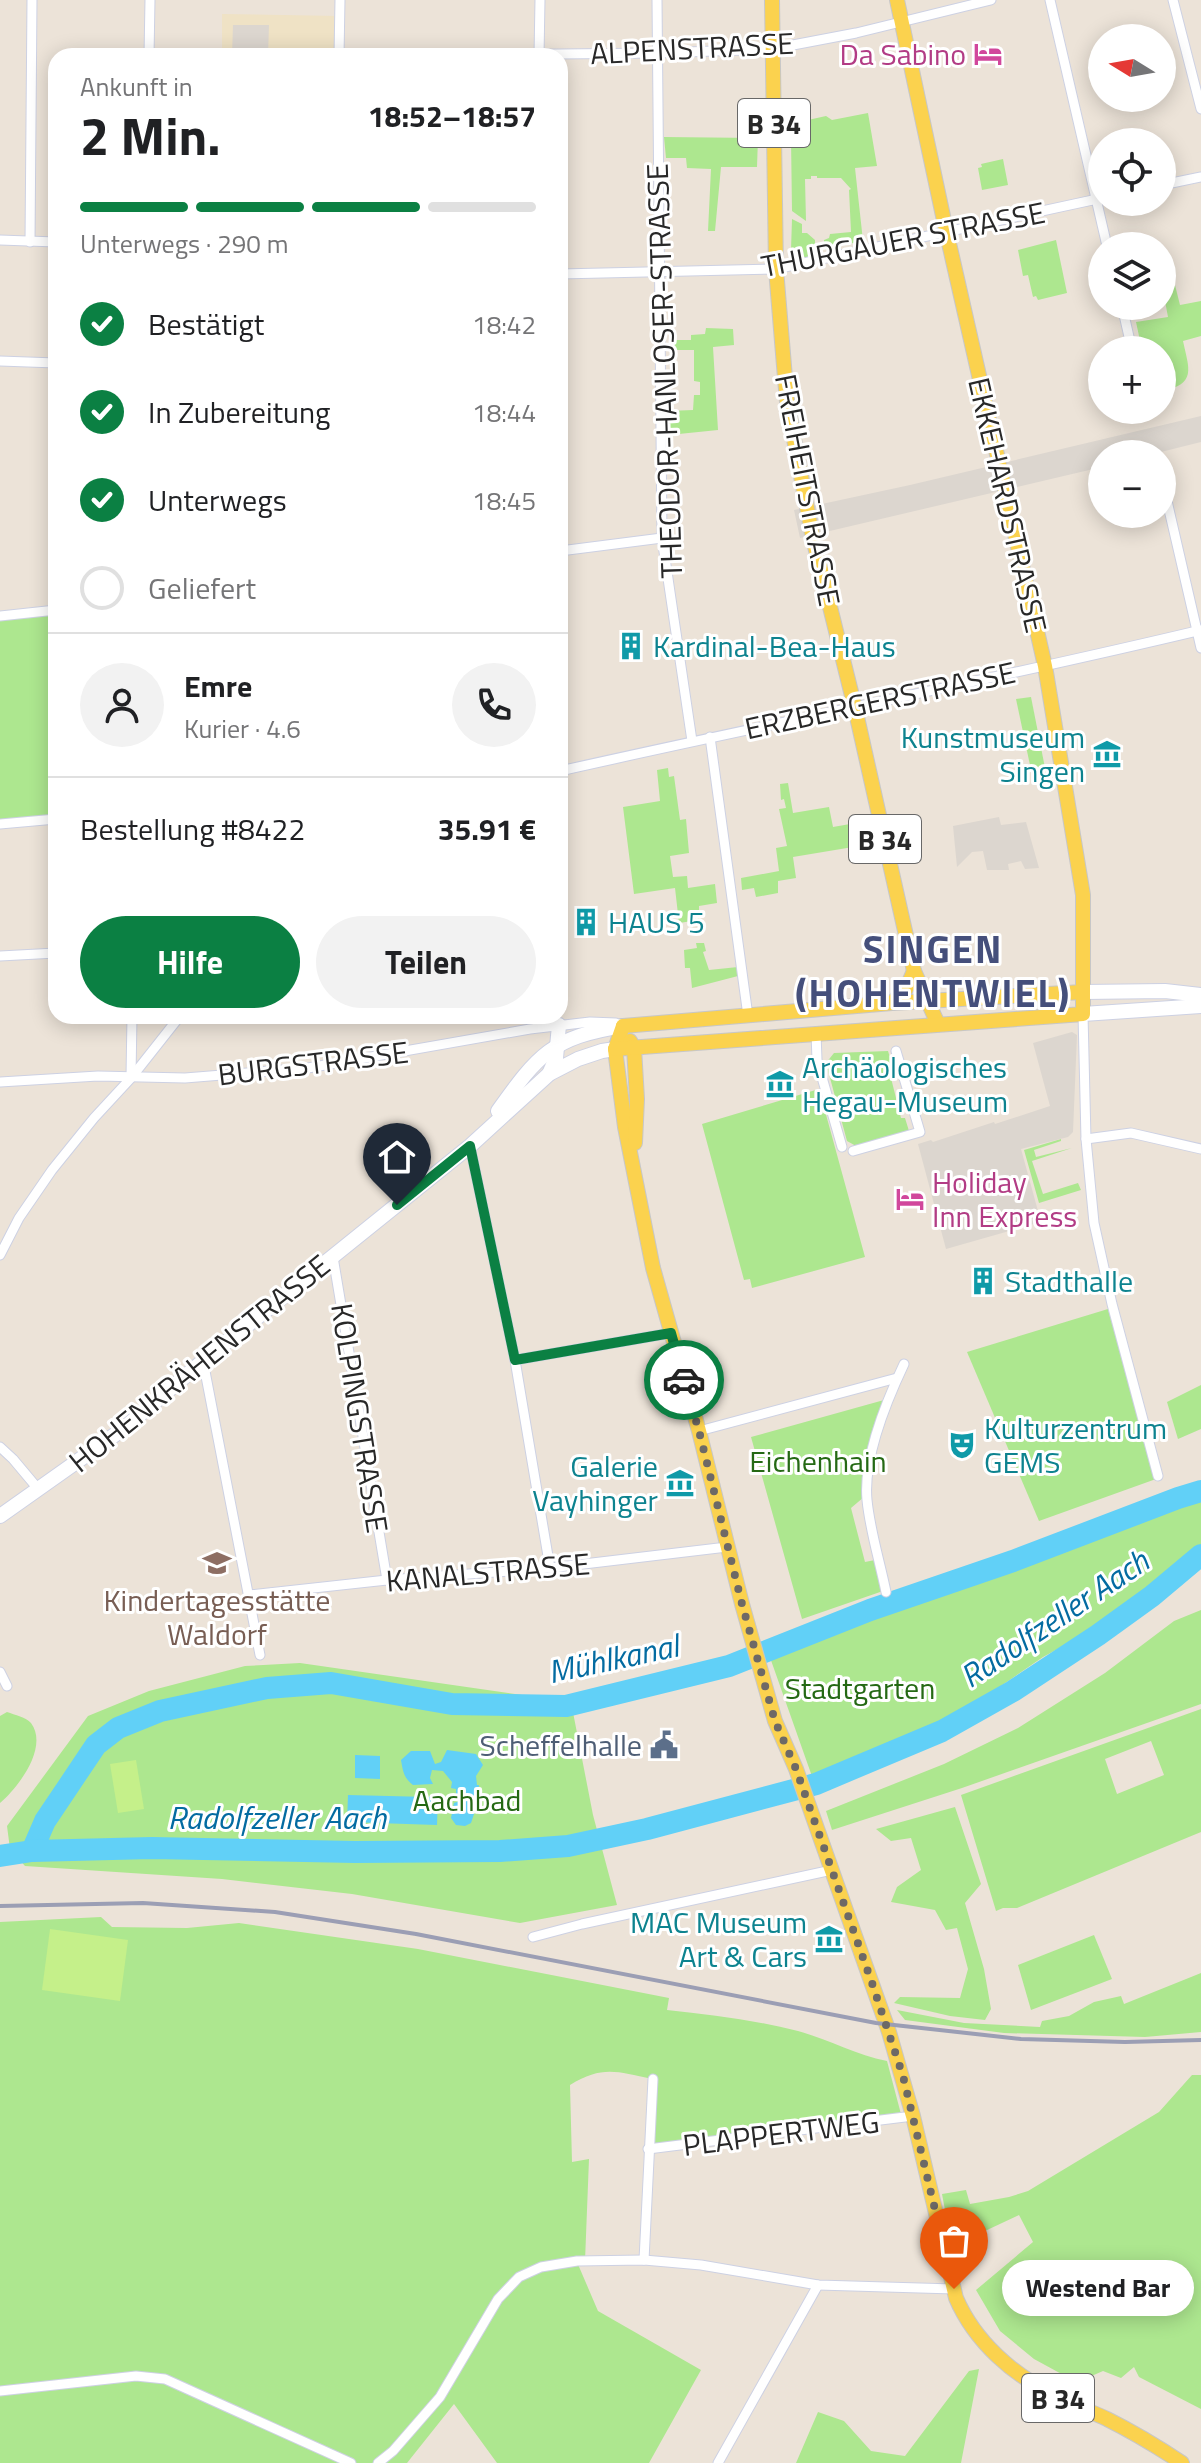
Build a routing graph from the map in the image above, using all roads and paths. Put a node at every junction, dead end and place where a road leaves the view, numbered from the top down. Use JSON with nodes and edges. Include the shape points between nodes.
{"nodes":[{"id":1,"x":32,"y":0,"type":"edge"},
{"id":2,"x":150,"y":0,"type":"edge"},
{"id":3,"x":340,"y":0,"type":"edge"},
{"id":4,"x":540,"y":0,"type":"edge"},
{"id":5,"x":657,"y":0,"type":"edge"},
{"id":6,"x":772,"y":0,"type":"edge"},
{"id":7,"x":897,"y":0,"type":"edge"},
{"id":8,"x":991,"y":0,"type":"edge"},
{"id":9,"x":1050,"y":0,"type":"edge"},
{"id":10,"x":1173,"y":0,"type":"edge"},
{"id":11,"x":901,"y":23,"type":"junction"},
{"id":12,"x":149,"y":48,"type":"edge"},
{"id":13,"x":339,"y":48,"type":"edge"},
{"id":14,"x":539,"y":48,"type":"edge"},
{"id":15,"x":772,"y":49,"type":"junction"},
{"id":16,"x":658,"y":53,"type":"junction"},
{"id":17,"x":568,"y":55,"type":"edge"},
{"id":18,"x":1201,"y":109,"type":"edge"},
{"id":19,"x":1088,"y":154,"type":"edge"},
{"id":20,"x":1201,"y":177,"type":"edge"},
{"id":21,"x":1176,"y":182,"type":"edge"},
{"id":22,"x":1088,"y":201,"type":"edge"},
{"id":23,"x":946,"y":230,"type":"junction"},
{"id":24,"x":0,"y":240,"type":"edge"},
{"id":25,"x":30,"y":242,"type":"junction"},
{"id":26,"x":48,"y":242,"type":"edge"},
{"id":27,"x":776,"y":269,"type":"junction"},
{"id":28,"x":658,"y":272,"type":"junction"},
{"id":29,"x":568,"y":274,"type":"edge"},
{"id":30,"x":0,"y":361,"type":"edge"},
{"id":31,"x":48,"y":363,"type":"edge"},
{"id":32,"x":1174,"y":528,"type":"edge"},
{"id":33,"x":662,"y":538,"type":"junction"},
{"id":34,"x":568,"y":550,"type":"edge"},
{"id":35,"x":48,"y":611,"type":"edge"},
{"id":36,"x":0,"y":616,"type":"edge"},
{"id":37,"x":1199,"y":630,"type":"edge"},
{"id":38,"x":1201,"y":648,"type":"edge"},
{"id":39,"x":1045,"y":666,"type":"junction"},
{"id":40,"x":855,"y":708,"type":"junction"},
{"id":41,"x":710,"y":737,"type":"junction"},
{"id":42,"x":692,"y":741,"type":"junction"},
{"id":43,"x":568,"y":769,"type":"edge"},
{"id":44,"x":48,"y":820,"type":"edge"},
{"id":45,"x":0,"y":824,"type":"edge"},
{"id":46,"x":48,"y":953,"type":"edge"},
{"id":47,"x":0,"y":956,"type":"edge"},
{"id":48,"x":914,"y":971,"type":"junction"},
{"id":49,"x":1083,"y":992,"type":"junction"},
{"id":50,"x":1201,"y":995,"type":"edge"},
{"id":51,"x":927,"y":1002,"type":"junction"},
{"id":52,"x":892,"y":1003,"type":"junction"},
{"id":53,"x":1201,"y":1006,"type":"edge"},
{"id":54,"x":1083,"y":1014,"type":"junction"},
{"id":55,"x":748,"y":1016,"type":"junction"},
{"id":56,"x":568,"y":1021,"type":"edge"},
{"id":57,"x":132,"y":1024,"type":"edge"},
{"id":58,"x":174,"y":1024,"type":"edge"},
{"id":59,"x":538,"y":1024,"type":"edge"},
{"id":60,"x":559,"y":1024,"type":"edge"},
{"id":61,"x":938,"y":1024,"type":"junction"},
{"id":62,"x":623,"y":1026,"type":"junction"},
{"id":63,"x":816,"y":1033,"type":"junction"},
{"id":64,"x":559,"y":1044,"type":"junction"},
{"id":65,"x":634,"y":1048,"type":"junction"},
{"id":66,"x":615,"y":1049,"type":"junction"},
{"id":67,"x":896,"y":1051,"type":"dead end"},
{"id":68,"x":549,"y":1074,"type":"junction"},
{"id":69,"x":131,"y":1078,"type":"junction"},
{"id":70,"x":0,"y":1082,"type":"edge"},
{"id":71,"x":1086,"y":1139,"type":"junction"},
{"id":72,"x":470,"y":1146,"type":"junction"},
{"id":73,"x":842,"y":1147,"type":"dead end"},
{"id":74,"x":1201,"y":1149,"type":"edge"},
{"id":75,"x":853,"y":1151,"type":"dead end"},
{"id":76,"x":634,"y":1168,"type":"junction"},
{"id":77,"x":0,"y":1255,"type":"edge"},
{"id":78,"x":333,"y":1257,"type":"junction"},
{"id":79,"x":671,"y":1333,"type":"junction"},
{"id":80,"x":515,"y":1360,"type":"junction"},
{"id":81,"x":203,"y":1361,"type":"junction"},
{"id":82,"x":904,"y":1364,"type":"dead end"},
{"id":83,"x":897,"y":1378,"type":"junction"},
{"id":84,"x":699,"y":1431,"type":"junction"},
{"id":85,"x":0,"y":1447,"type":"edge"},
{"id":86,"x":1158,"y":1476,"type":"dead end"},
{"id":87,"x":39,"y":1490,"type":"junction"},
{"id":88,"x":0,"y":1516,"type":"edge"},
{"id":89,"x":727,"y":1547,"type":"junction"},
{"id":90,"x":550,"y":1568,"type":"junction"},
{"id":91,"x":387,"y":1580,"type":"junction"},
{"id":92,"x":886,"y":1592,"type":"dead end"},
{"id":93,"x":249,"y":1595,"type":"junction"},
{"id":94,"x":260,"y":1655,"type":"dead end"},
{"id":95,"x":0,"y":1672,"type":"edge"},
{"id":96,"x":7,"y":1686,"type":"dead end"},
{"id":97,"x":832,"y":1870,"type":"junction"},
{"id":98,"x":533,"y":1937,"type":"dead end"},
{"id":99,"x":653,"y":2079,"type":"dead end"},
{"id":100,"x":913,"y":2116,"type":"junction"},
{"id":101,"x":648,"y":2149,"type":"junction"},
{"id":102,"x":644,"y":2260,"type":"junction"},
{"id":103,"x":818,"y":2285,"type":"junction"},
{"id":104,"x":954,"y":2289,"type":"junction"},
{"id":105,"x":0,"y":2391,"type":"edge"},
{"id":106,"x":351,"y":2463,"type":"edge"},
{"id":107,"x":378,"y":2463,"type":"edge"},
{"id":108,"x":718,"y":2463,"type":"edge"},
{"id":109,"x":1182,"y":2463,"type":"edge"}],
"edges":[{"from":1,"to":25,"type":"street"},
{"from":2,"to":12,"type":"street"},
{"from":3,"to":13,"type":"street"},
{"from":4,"to":14,"type":"street"},
{"from":5,"to":16,"type":"street","name":"THEODOR-HANLOSER-STRASSE"},
{"from":6,"to":15,"type":"main road","name":"FREIHEITSTRASSE","number":"B 34"},
{"from":7,"to":11,"type":"main road","name":"EKKEHARDSTRASSE"},
{"from":8,"to":11,"type":"street","name":"ALPENSTRASSE"},
{"from":9,"to":19,"type":"street"},
{"from":10,"to":18,"type":"street"},
{"from":11,"to":15,"type":"street","name":"ALPENSTRASSE"},
{"from":11,"to":23,"type":"main road","name":"EKKEHARDSTRASSE"},
{"from":15,"to":16,"type":"street","name":"ALPENSTRASSE"},
{"from":15,"to":27,"type":"main road","name":"FREIHEITSTRASSE","number":"B 34"},
{"from":16,"to":17,"type":"street","name":"ALPENSTRASSE"},
{"from":16,"to":28,"type":"street","name":"THEODOR-HANLOSER-STRASSE"},
{"from":20,"to":21,"type":"street"},
{"from":22,"to":23,"type":"street","name":"THURGAUER STRASSE"},
{"from":23,"to":27,"type":"street","name":"THURGAUER STRASSE"},
{"from":23,"to":39,"type":"main road","name":"EKKEHARDSTRASSE"},
{"from":24,"to":25,"type":"street"},
{"from":25,"to":26,"type":"street"},
{"from":27,"to":28,"type":"street","name":"THURGAUER STRASSE"},
{"from":27,"to":40,"type":"main road","name":"FREIHEITSTRASSE","number":"B 34","via":[[798,462]]},
{"from":28,"to":29,"type":"street","name":"THURGAUER STRASSE"},
{"from":28,"to":33,"type":"street","name":"THEODOR-HANLOSER-STRASSE"},
{"from":30,"to":31,"type":"street"},
{"from":32,"to":37,"type":"street"},
{"from":33,"to":34,"type":"street"},
{"from":33,"to":42,"type":"street","name":"THEODOR-HANLOSER-STRASSE"},
{"from":35,"to":36,"type":"street"},
{"from":37,"to":38,"type":"street"},
{"from":37,"to":39,"type":"street","name":"ERZBERGERSTRASSE"},
{"from":39,"to":40,"type":"street","name":"ERZBERGERSTRASSE"},
{"from":39,"to":49,"type":"main road","name":"EKKEHARDSTRASSE","via":[[1083,895]]},
{"from":40,"to":41,"type":"street","name":"ERZBERGERSTRASSE"},
{"from":40,"to":48,"type":"main road","name":"FREIHEITSTRASSE","number":"B 34"},
{"from":41,"to":42,"type":"street","name":"ERZBERGERSTRASSE"},
{"from":41,"to":55,"type":"street"},
{"from":42,"to":43,"type":"street","name":"ERZBERGERSTRASSE"},
{"from":44,"to":45,"type":"street"},
{"from":46,"to":47,"type":"street"},
{"from":48,"to":51,"type":"main road","name":"FREIHEITSTRASSE","number":"B 34"},
{"from":48,"to":52,"type":"main road"},
{"from":49,"to":50,"type":"main road"},
{"from":49,"to":51,"type":"main road"},
{"from":49,"to":54,"type":"main road","name":"EKKEHARDSTRASSE"},
{"from":51,"to":52,"type":"main road"},
{"from":51,"to":61,"type":"main road","name":"FREIHEITSTRASSE","number":"B 34"},
{"from":52,"to":55,"type":"main road"},
{"from":53,"to":54,"type":"main road"},
{"from":54,"to":61,"type":"main road"},
{"from":54,"to":71,"type":"street"},
{"from":55,"to":62,"type":"main road"},
{"from":56,"to":62,"type":"street","name":"BURGSTRASSE"},
{"from":57,"to":69,"type":"street"},
{"from":58,"to":69,"type":"street"},
{"from":59,"to":69,"type":"street","name":"BURGSTRASSE","via":[[308,1068]]},
{"from":60,"to":64,"type":"main road"},
{"from":61,"to":63,"type":"main road"},
{"from":62,"to":64,"type":"main road","name":"HOHENKRÄHENSTRASSE","via":[[586,1032]]},
{"from":62,"to":65,"type":"main road","number":"B 34"},
{"from":62,"to":66,"type":"main road","number":"B 34"},
{"from":63,"to":65,"type":"main road"},
{"from":63,"to":73,"type":"street","via":[[817,1060]]},
{"from":64,"to":68,"type":"main road"},
{"from":64,"to":72,"type":"main road","name":"HOHENKRÄHENSTRASSE","via":[[533,1063]]},
{"from":65,"to":66,"type":"main road"},
{"from":65,"to":76,"type":"main road","number":"B 34"},
{"from":66,"to":68,"type":"main road","name":"HOHENKRÄHENSTRASSE"},
{"from":66,"to":76,"type":"main road","number":"B 34"},
{"from":67,"to":75,"type":"street","via":[[920,1132]]},
{"from":68,"to":72,"type":"main road","name":"HOHENKRÄHENSTRASSE"},
{"from":69,"to":70,"type":"street","name":"BURGSTRASSE"},
{"from":69,"to":77,"type":"street","via":[[52,1170]]},
{"from":71,"to":74,"type":"street","via":[[1131,1133]]},
{"from":71,"to":86,"type":"street","via":[[1096,1233]]},
{"from":72,"to":78,"type":"main road","name":"HOHENKRÄHENSTRASSE"},
{"from":72,"to":80,"type":"street"},
{"from":76,"to":79,"type":"main road","number":"B 34"},
{"from":78,"to":81,"type":"main road","name":"HOHENKRÄHENSTRASSE"},
{"from":78,"to":91,"type":"street","name":"KOLPINGSTRASSE"},
{"from":79,"to":80,"type":"street"},
{"from":79,"to":84,"type":"main road","number":"B 34"},
{"from":80,"to":90,"type":"street"},
{"from":81,"to":87,"type":"main road","name":"HOHENKRÄHENSTRASSE"},
{"from":81,"to":93,"type":"street"},
{"from":82,"to":83,"type":"street"},
{"from":83,"to":84,"type":"street"},
{"from":83,"to":92,"type":"street","via":[[872,1447],[867,1479]]},
{"from":84,"to":89,"type":"main road","number":"B 34"},
{"from":85,"to":87,"type":"street"},
{"from":87,"to":88,"type":"main road","name":"HOHENKRÄHENSTRASSE"},
{"from":89,"to":90,"type":"street","name":"KANALSTRASSE"},
{"from":89,"to":97,"type":"main road","number":"B 34","via":[[775,1721]]},
{"from":90,"to":91,"type":"street","name":"KANALSTRASSE"},
{"from":91,"to":93,"type":"street","name":"KANALSTRASSE"},
{"from":93,"to":94,"type":"street"},
{"from":95,"to":96,"type":"street"},
{"from":97,"to":98,"type":"street"},
{"from":97,"to":100,"type":"main road","number":"B 34"},
{"from":99,"to":101,"type":"street"},
{"from":100,"to":101,"type":"street","name":"PLAPPERTWEG"},
{"from":100,"to":104,"type":"main road","number":"B 34"},
{"from":101,"to":102,"type":"street"},
{"from":102,"to":103,"type":"street"},
{"from":102,"to":107,"type":"street","via":[[577,2261],[519,2277],[498,2299],[440,2397]]},
{"from":103,"to":104,"type":"street"},
{"from":103,"to":108,"type":"street"},
{"from":104,"to":109,"type":"main road","number":"B 34","via":[[963,2315],[979,2336],[1019,2374]]},
{"from":105,"to":106,"type":"street","via":[[136,2376],[165,2379]]}]}
